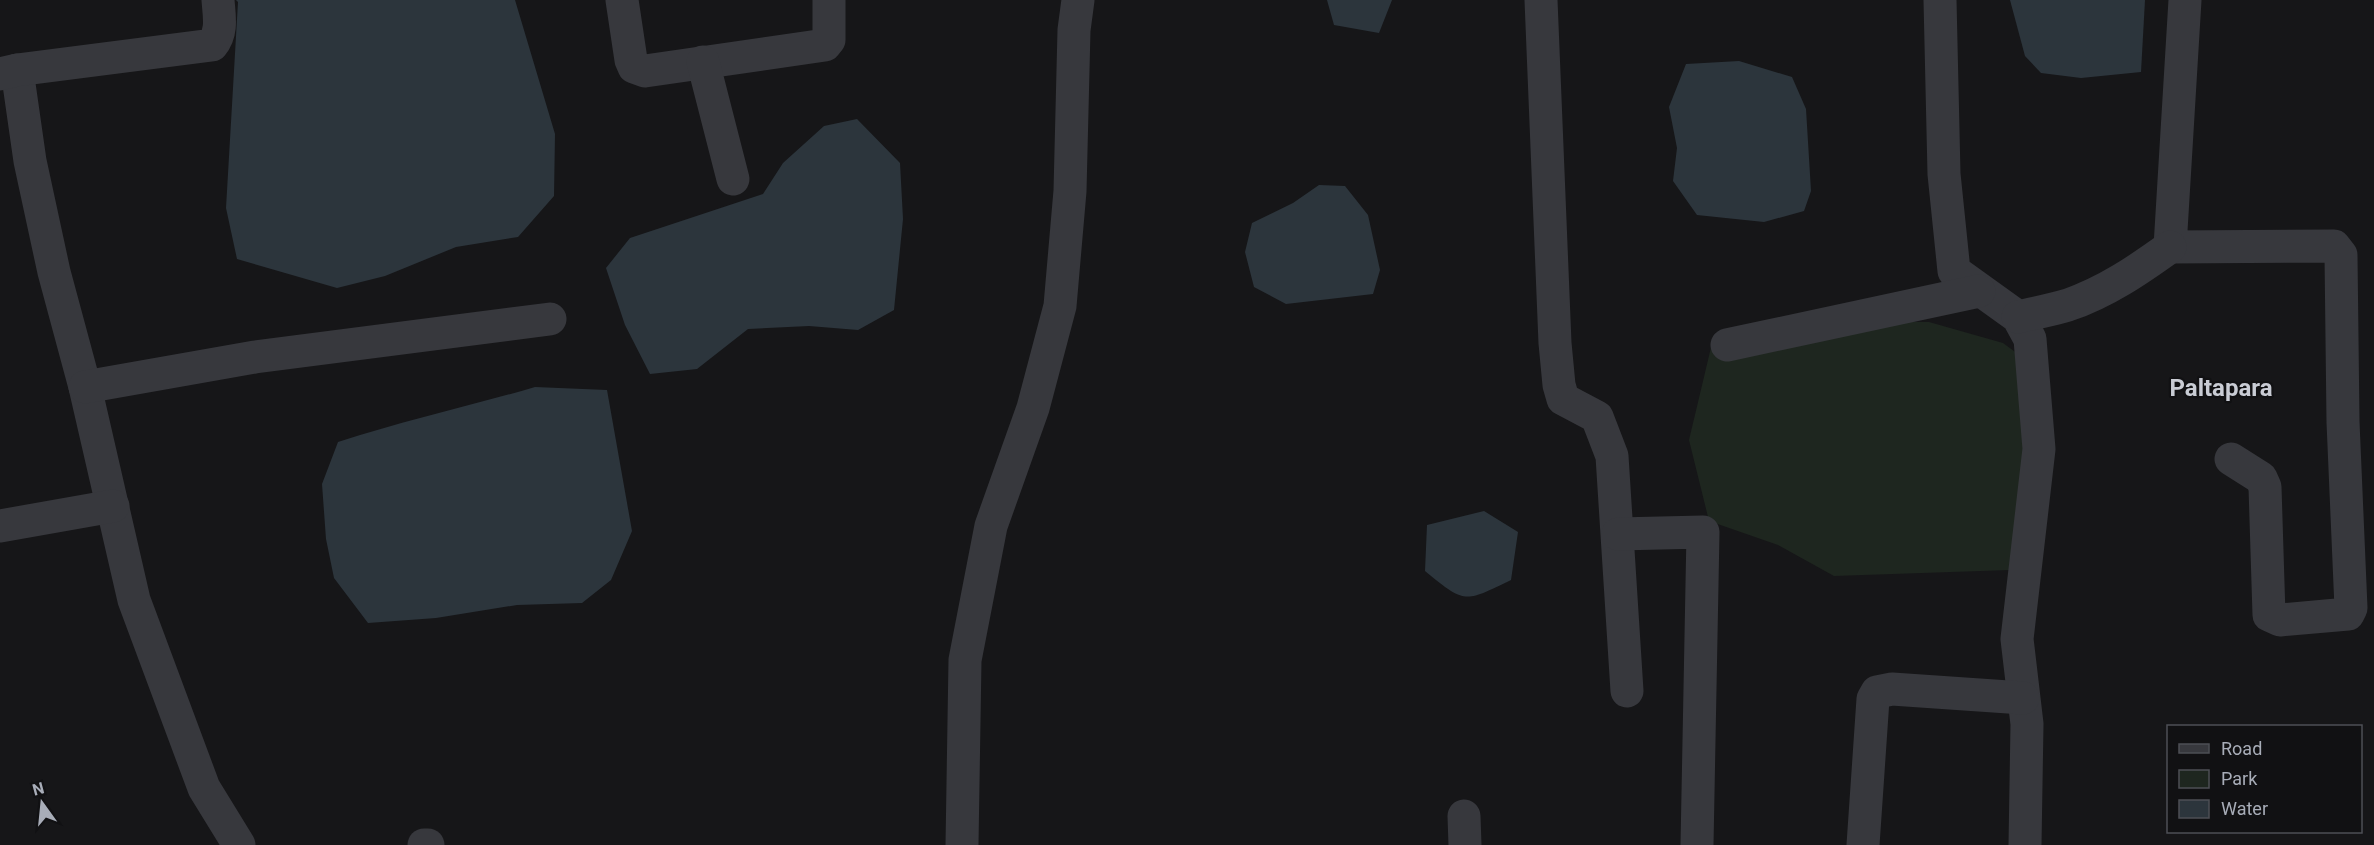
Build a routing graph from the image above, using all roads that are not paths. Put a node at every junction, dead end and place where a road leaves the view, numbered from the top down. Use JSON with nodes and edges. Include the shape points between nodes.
{"nodes":[{"id":1,"x":218,"y":0,"type":"edge"},
{"id":2,"x":622,"y":0,"type":"edge"},
{"id":3,"x":829,"y":0,"type":"edge"},
{"id":4,"x":1541,"y":0,"type":"edge"},
{"id":5,"x":1940,"y":0,"type":"edge"},
{"id":6,"x":2185,"y":0,"type":"edge"},
{"id":7,"x":1075,"y":1,"type":"edge"},
{"id":8,"x":703,"y":62,"type":"junction"},
{"id":9,"x":9,"y":72,"type":"edge"},
{"id":10,"x":733,"y":179,"type":"dead end"},
{"id":11,"x":2170,"y":247,"type":"junction"},
{"id":12,"x":1979,"y":291,"type":"junction"},
{"id":13,"x":2018,"y":317,"type":"junction"},
{"id":14,"x":550,"y":319,"type":"dead end"},
{"id":15,"x":1727,"y":345,"type":"dead end"},
{"id":16,"x":85,"y":387,"type":"junction"},
{"id":17,"x":2231,"y":459,"type":"dead end"},
{"id":18,"x":112,"y":506,"type":"junction"},
{"id":19,"x":0,"y":526,"type":"edge"},
{"id":20,"x":1618,"y":534,"type":"junction"},
{"id":21,"x":1627,"y":691,"type":"dead end"},
{"id":22,"x":2024,"y":698,"type":"junction"},
{"id":23,"x":239,"y":845,"type":"edge"},
{"id":24,"x":962,"y":845,"type":"edge"},
{"id":25,"x":1697,"y":845,"type":"edge"},
{"id":26,"x":1863,"y":845,"type":"edge"},
{"id":27,"x":2025,"y":845,"type":"edge"}],
"edges":[{"from":1,"to":9,"type":"street","via":[[220,29],[212,45]]},
{"from":2,"to":8,"type":"street","via":[[634,67],[645,71]]},
{"from":3,"to":8,"type":"street","via":[[829,40],[825,45]]},
{"from":4,"to":20,"type":"street","via":[[1559,385],[1563,399],[1592,412],[1603,428],[1612,456]]},
{"from":5,"to":12,"type":"street","via":[[1944,174],[1954,271]]},
{"from":6,"to":11,"type":"street"},
{"from":7,"to":24,"type":"street","via":[[1070,191],[1060,306],[1033,408],[991,526],[965,660]]},
{"from":8,"to":10,"type":"street"},
{"from":9,"to":16,"type":"street","via":[[54,272]]},
{"from":11,"to":13,"type":"street","via":[[2097,293]]},
{"from":11,"to":17,"type":"street","via":[[2334,246],[2339,250],[2351,608],[2348,614],[2280,620],[2269,615],[2265,487],[2261,478]]},
{"from":12,"to":13,"type":"street"},
{"from":12,"to":15,"type":"street"},
{"from":13,"to":22,"type":"street","via":[[2030,339],[2039,449],[2017,639]]},
{"from":14,"to":16,"type":"street","via":[[255,357]]},
{"from":16,"to":18,"type":"street"},
{"from":18,"to":19,"type":"street"},
{"from":18,"to":23,"type":"street","via":[[134,600],[204,788]]},
{"from":20,"to":21,"type":"street"},
{"from":20,"to":25,"type":"street","via":[[1703,532]]},
{"from":22,"to":26,"type":"street","via":[[1892,689],[1877,692]]},
{"from":22,"to":27,"type":"street"}]}
